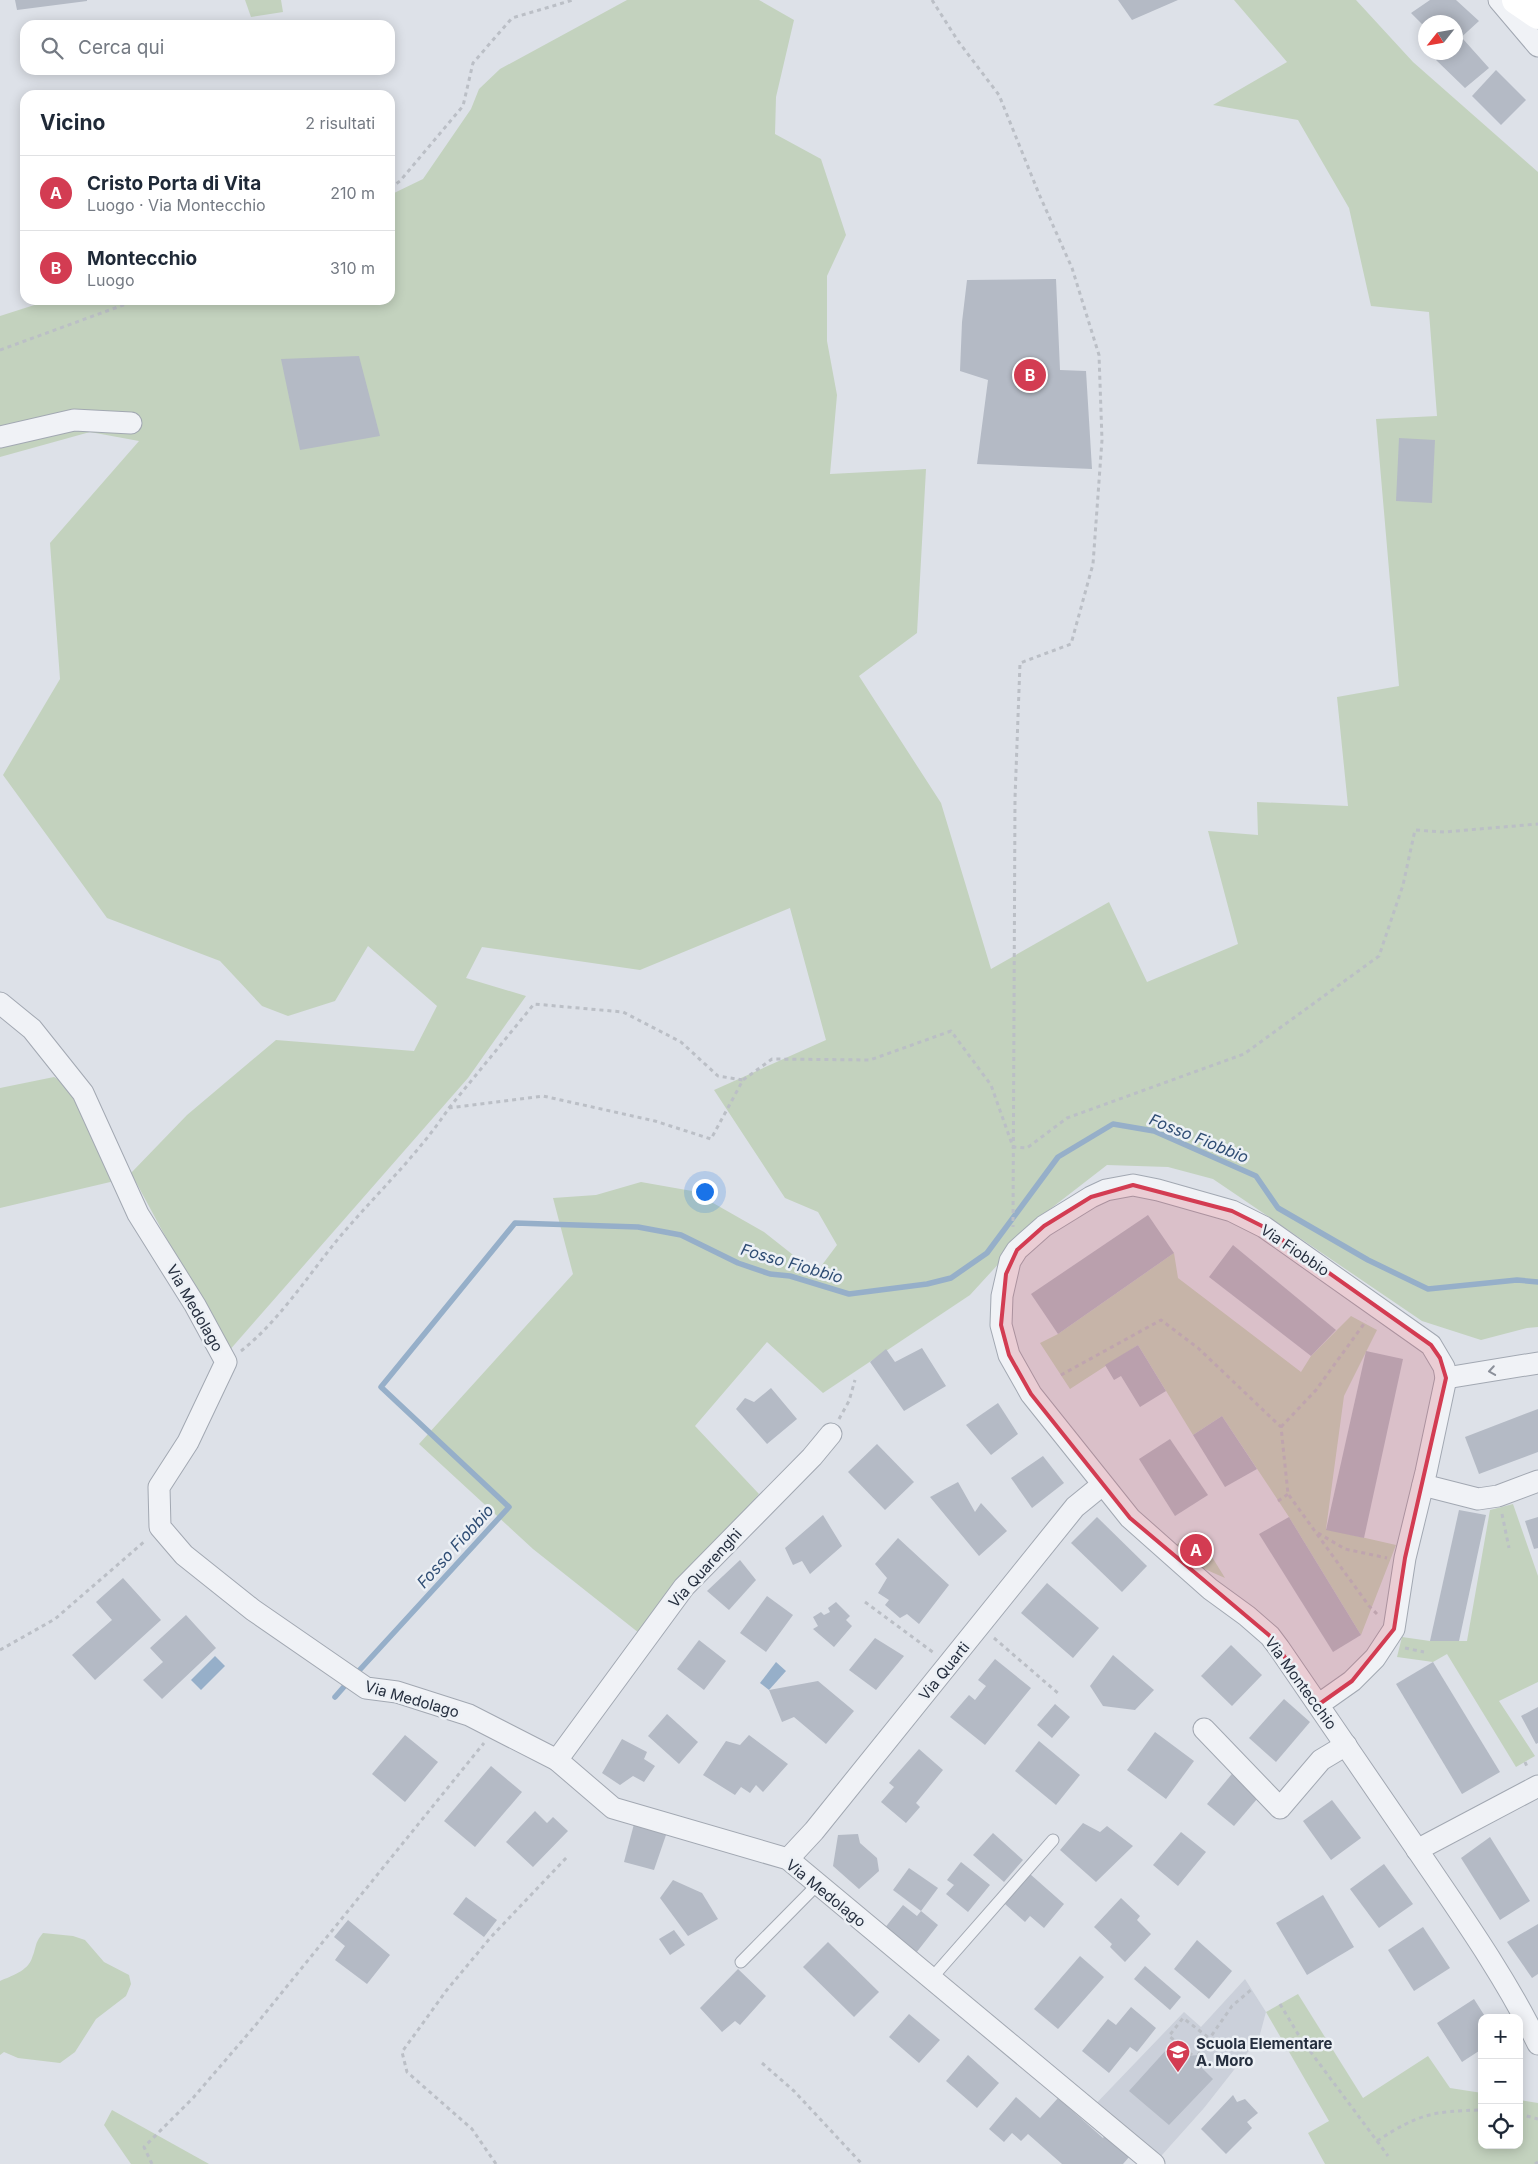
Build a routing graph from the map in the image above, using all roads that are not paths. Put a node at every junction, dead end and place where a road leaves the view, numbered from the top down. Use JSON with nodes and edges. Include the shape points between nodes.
{"nodes":[{"id":1,"x":1498,"y":0,"type":"edge"},
{"id":2,"x":1516,"y":0,"type":"edge"},
{"id":3,"x":1538,"y":15,"type":"edge"},
{"id":4,"x":1538,"y":46,"type":"edge"},
{"id":5,"x":131,"y":422,"type":"dead end"},
{"id":6,"x":0,"y":437,"type":"edge"},
{"id":7,"x":0,"y":1003,"type":"edge"},
{"id":8,"x":1015,"y":1243,"type":"joint"},
{"id":9,"x":1538,"y":1363,"type":"edge"},
{"id":10,"x":1446,"y":1378,"type":"junction"},
{"id":11,"x":831,"y":1434,"type":"road end"},
{"id":12,"x":1538,"y":1480,"type":"edge"},
{"id":13,"x":1102,"y":1485,"type":"junction"},
{"id":14,"x":1423,"y":1485,"type":"junction"},
{"id":15,"x":1318,"y":1705,"type":"junction"},
{"id":16,"x":1204,"y":1729,"type":"dead end"},
{"id":17,"x":1346,"y":1745,"type":"junction"},
{"id":18,"x":557,"y":1760,"type":"junction"},
{"id":19,"x":1538,"y":1786,"type":"edge"},
{"id":20,"x":1053,"y":1840,"type":"dead end"},
{"id":21,"x":1417,"y":1850,"type":"junction"},
{"id":22,"x":788,"y":1859,"type":"junction"},
{"id":23,"x":818,"y":1884,"type":"junction"},
{"id":24,"x":741,"y":1962,"type":"dead end"},
{"id":25,"x":931,"y":1979,"type":"junction"},
{"id":26,"x":1538,"y":2044,"type":"edge"},
{"id":27,"x":1154,"y":2164,"type":"edge"}],
"edges":[{"from":1,"to":4,"type":"street"},
{"from":2,"to":3,"type":"street"},
{"from":5,"to":6,"type":"street","via":[[74,420]]},
{"from":7,"to":18,"type":"street","name":"Via Medolago","via":[[32,1030],[83,1093],[138,1214],[226,1362],[188,1442],[159,1487],[160,1526],[184,1555],[253,1610],[366,1688],[397,1692],[469,1715]]},
{"from":8,"to":10,"type":"street","name":"Via Fiobbio","via":[[1091,1197],[1106,1190],[1133,1185],[1240,1215],[1264,1227],[1431,1345],[1442,1363]]},
{"from":8,"to":13,"type":"street","name":"Via Montecchio","via":[[1002,1296],[1002,1325],[1009,1355],[1031,1394]]},
{"from":9,"to":10,"type":"street","one_way":true},
{"from":10,"to":14,"type":"street"},
{"from":11,"to":18,"type":"street","name":"Via Quarenghi","via":[[684,1587]]},
{"from":12,"to":14,"type":"street","via":[[1498,1496],[1478,1499]]},
{"from":13,"to":15,"type":"street","name":"Via Montecchio","via":[[1130,1518],[1166,1552],[1270,1636]]},
{"from":13,"to":22,"type":"street","name":"Via Quarti","via":[[1075,1507]]},
{"from":14,"to":15,"type":"street","via":[[1405,1558],[1394,1629],[1374,1658],[1352,1681]]},
{"from":15,"to":17,"type":"street","name":"Via Montecchio"},
{"from":16,"to":17,"type":"street","via":[[1280,1808],[1321,1760]]},
{"from":17,"to":21,"type":"street","name":"Via Montecchio"},
{"from":18,"to":22,"type":"street","name":"Via Medolago","via":[[613,1808]]},
{"from":19,"to":21,"type":"street"},
{"from":20,"to":25,"type":"lane"},
{"from":21,"to":26,"type":"street","name":"Via Montecchio","via":[[1458,1909],[1525,2017]]},
{"from":22,"to":23,"type":"street","name":"Via Medolago"},
{"from":23,"to":24,"type":"lane"},
{"from":23,"to":25,"type":"street","name":"Via Medolago"},
{"from":25,"to":27,"type":"street","name":"Via Medolago"}]}
